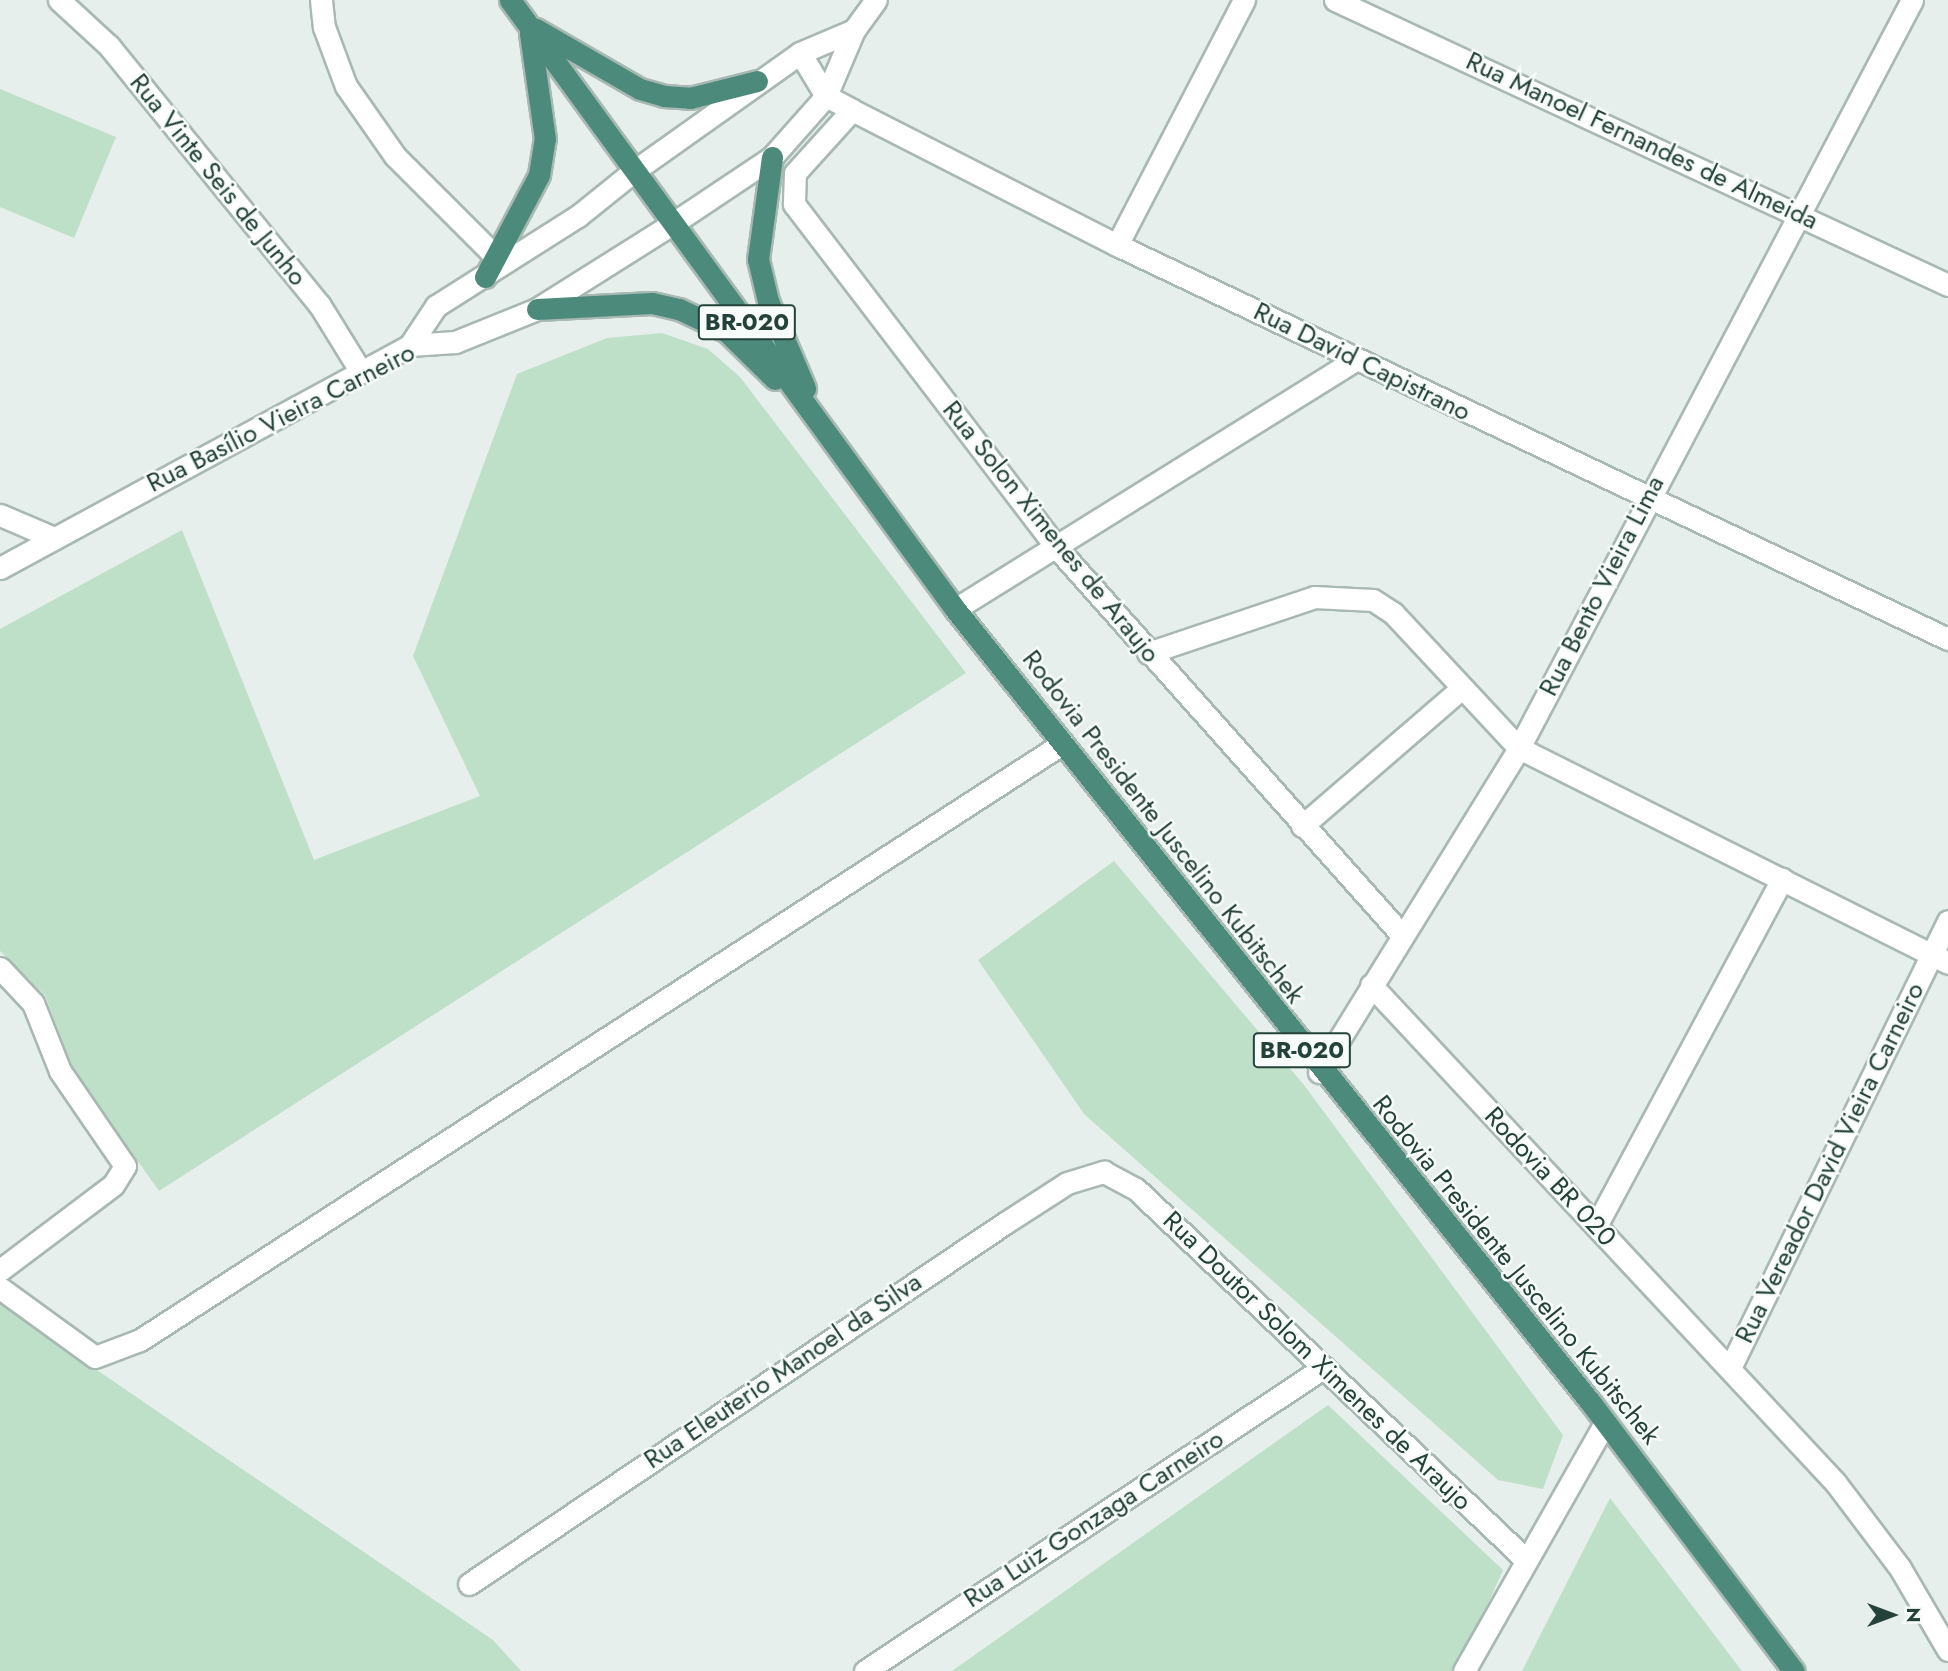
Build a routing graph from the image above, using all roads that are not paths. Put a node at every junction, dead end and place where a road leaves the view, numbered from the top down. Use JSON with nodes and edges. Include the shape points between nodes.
{"nodes":[{"id":1,"x":59,"y":0,"type":"edge"},
{"id":2,"x":321,"y":0,"type":"edge"},
{"id":3,"x":510,"y":0,"type":"edge"},
{"id":4,"x":876,"y":0,"type":"edge"},
{"id":5,"x":1244,"y":0,"type":"edge"},
{"id":6,"x":1335,"y":0,"type":"edge"},
{"id":7,"x":1912,"y":0,"type":"edge"},
{"id":8,"x":529,"y":24,"type":"junction"},
{"id":9,"x":854,"y":30,"type":"junction"},
{"id":10,"x":800,"y":53,"type":"junction"},
{"id":11,"x":757,"y":81,"type":"junction"},
{"id":12,"x":826,"y":96,"type":"junction"},
{"id":13,"x":852,"y":110,"type":"junction"},
{"id":14,"x":772,"y":156,"type":"junction"},
{"id":15,"x":635,"y":171,"type":"junction"},
{"id":16,"x":1798,"y":211,"type":"junction"},
{"id":17,"x":675,"y":222,"type":"junction"},
{"id":18,"x":1118,"y":245,"type":"junction"},
{"id":19,"x":496,"y":257,"type":"junction"},
{"id":20,"x":485,"y":277,"type":"junction"},
{"id":21,"x":1948,"y":285,"type":"edge"},
{"id":22,"x":537,"y":309,"type":"junction"},
{"id":23,"x":410,"y":345,"type":"junction"},
{"id":24,"x":1356,"y":359,"type":"junction"},
{"id":25,"x":361,"y":372,"type":"junction"},
{"id":26,"x":820,"y":422,"type":"junction"},
{"id":27,"x":1647,"y":498,"type":"junction"},
{"id":28,"x":0,"y":515,"type":"edge"},
{"id":29,"x":54,"y":538,"type":"junction"},
{"id":30,"x":1057,"y":548,"type":"junction"},
{"id":31,"x":0,"y":568,"type":"edge"},
{"id":32,"x":955,"y":608,"type":"junction"},
{"id":33,"x":1948,"y":639,"type":"edge"},
{"id":34,"x":1148,"y":653,"type":"junction"},
{"id":35,"x":1462,"y":688,"type":"junction"},
{"id":36,"x":1063,"y":743,"type":"junction"},
{"id":37,"x":1519,"y":748,"type":"junction"},
{"id":38,"x":1302,"y":826,"type":"junction"},
{"id":39,"x":1782,"y":879,"type":"junction"},
{"id":40,"x":1948,"y":921,"type":"edge"},
{"id":41,"x":1401,"y":934,"type":"junction"},
{"id":42,"x":1939,"y":959,"type":"edge"},
{"id":43,"x":0,"y":968,"type":"edge"},
{"id":44,"x":1371,"y":985,"type":"junction"},
{"id":45,"x":1319,"y":1072,"type":"junction"},
{"id":46,"x":1104,"y":1172,"type":"joint"},
{"id":47,"x":1596,"y":1226,"type":"junction"},
{"id":48,"x":0,"y":1270,"type":"edge"},
{"id":49,"x":0,"y":1288,"type":"edge"},
{"id":50,"x":1323,"y":1368,"type":"junction"},
{"id":51,"x":1730,"y":1368,"type":"junction"},
{"id":52,"x":1605,"y":1423,"type":"junction"},
{"id":53,"x":1524,"y":1558,"type":"junction"},
{"id":54,"x":469,"y":1584,"type":"dead end"},
{"id":55,"x":1948,"y":1650,"type":"edge"},
{"id":56,"x":865,"y":1671,"type":"edge"},
{"id":57,"x":1464,"y":1671,"type":"edge"},
{"id":58,"x":1794,"y":1671,"type":"edge"}],
"edges":[{"from":1,"to":25,"type":"street","name":"Rua Vinte Seis de Junho","via":[[109,46],[319,304]]},
{"from":2,"to":19,"type":"street","via":[[324,27],[346,86],[395,156]]},
{"from":3,"to":8,"type":"highway","name":"Rodovia Presidente Juscelino Kubitschek","number":"BR-020"},
{"from":4,"to":9,"type":"street","name":"Rua Basílio Vieira Carneiro"},
{"from":5,"to":18,"type":"street"},
{"from":6,"to":16,"type":"street","name":"Rua Manoel Fernandes de Almeida"},
{"from":7,"to":16,"type":"street","name":"Rua Bento Vieira Lima"},
{"from":8,"to":11,"type":"highway","via":[[640,89],[664,96],[690,97]]},
{"from":8,"to":15,"type":"highway","name":"Rodovia Presidente Juscelino Kubitschek","number":"BR-020"},
{"from":8,"to":19,"type":"highway","via":[[545,139],[538,175]]},
{"from":9,"to":10,"type":"street"},
{"from":9,"to":12,"type":"street","name":"Rua Basílio Vieira Carneiro"},
{"from":10,"to":11,"type":"street"},
{"from":10,"to":12,"type":"street"},
{"from":11,"to":15,"type":"street"},
{"from":12,"to":13,"type":"street","name":"Rua David Capistrano"},
{"from":12,"to":14,"type":"street","name":"Rua Basílio Vieira Carneiro"},
{"from":13,"to":18,"type":"street","name":"Rua David Capistrano"},
{"from":13,"to":30,"type":"street","name":"Rua Solon Ximenes de Araujo","via":[[796,173],[794,204]]},
{"from":14,"to":17,"type":"street","name":"Rua Basílio Vieira Carneiro"},
{"from":14,"to":26,"type":"highway","via":[[758,259],[768,301]]},
{"from":15,"to":17,"type":"highway","name":"Rodovia Presidente Juscelino Kubitschek","number":"BR-020"},
{"from":15,"to":20,"type":"street"},
{"from":16,"to":21,"type":"street","name":"Rua Manoel Fernandes de Almeida"},
{"from":16,"to":27,"type":"street","name":"Rua Bento Vieira Lima"},
{"from":17,"to":22,"type":"street","name":"Rua Basílio Vieira Carneiro"},
{"from":17,"to":26,"type":"highway","name":"Rodovia Presidente Juscelino Kubitschek","number":"BR-020"},
{"from":18,"to":24,"type":"street","name":"Rua David Capistrano"},
{"from":19,"to":20,"type":"highway"},
{"from":20,"to":23,"type":"street","via":[[436,306]]},
{"from":22,"to":23,"type":"street","name":"Rua Basílio Vieira Carneiro","via":[[455,342]]},
{"from":22,"to":26,"type":"highway","via":[[652,303],[679,309],[727,332]]},
{"from":23,"to":25,"type":"street","name":"Rua Basílio Vieira Carneiro"},
{"from":24,"to":27,"type":"street","name":"Rua David Capistrano"},
{"from":24,"to":30,"type":"street"},
{"from":25,"to":29,"type":"street","name":"Rua Basílio Vieira Carneiro"},
{"from":26,"to":32,"type":"highway","name":"Rodovia Presidente Juscelino Kubitschek","number":"BR-020"},
{"from":27,"to":33,"type":"street","name":"Rua David Capistrano"},
{"from":27,"to":37,"type":"street","name":"Rua Bento Vieira Lima"},
{"from":28,"to":29,"type":"street"},
{"from":29,"to":31,"type":"street","name":"Rua Basílio Vieira Carneiro"},
{"from":30,"to":32,"type":"street"},
{"from":30,"to":34,"type":"street","name":"Rua Solon Ximenes de Araujo"},
{"from":32,"to":36,"type":"highway","name":"Rodovia Presidente Juscelino Kubitschek","number":"BR-020"},
{"from":34,"to":35,"type":"street","via":[[1314,597],[1343,596],[1373,600],[1393,614]]},
{"from":34,"to":38,"type":"street","name":"Rua Solon Ximenes de Araujo"},
{"from":35,"to":37,"type":"street"},
{"from":35,"to":38,"type":"street"},
{"from":36,"to":45,"type":"highway","name":"Rodovia Presidente Juscelino Kubitschek","number":"BR-020"},
{"from":36,"to":49,"type":"street","via":[[140,1340],[95,1357],[53,1331]]},
{"from":37,"to":39,"type":"street"},
{"from":37,"to":41,"type":"street","name":"Rua Bento Vieira Lima"},
{"from":38,"to":41,"type":"street","name":"Rua Solon Ximenes de Araujo"},
{"from":39,"to":42,"type":"street"},
{"from":39,"to":47,"type":"street"},
{"from":40,"to":42,"type":"street","name":"Rua Vereador David Vieira Carneiro"},
{"from":41,"to":44,"type":"street","name":"Rua Bento Vieira Lima"},
{"from":42,"to":51,"type":"street","name":"Rua Vereador David Vieira Carneiro"},
{"from":43,"to":48,"type":"street","via":[[33,1003],[60,1071],[125,1166],[113,1185]]},
{"from":44,"to":45,"type":"street","name":"Rua Bento Vieira Lima"},
{"from":44,"to":47,"type":"street","name":"Rodovia BR 020"},
{"from":45,"to":52,"type":"highway","name":"Rodovia Presidente Juscelino Kubitschek","number":"BR-020"},
{"from":46,"to":50,"type":"street","name":"Rua Doutor Solom Ximenes de Araujo","via":[[1136,1189]]},
{"from":46,"to":54,"type":"street","name":"Rua Eleuterio Manoel da Silva","via":[[1067,1184],[1005,1223]]},
{"from":47,"to":51,"type":"street","name":"Rodovia BR 020"},
{"from":50,"to":53,"type":"street","name":"Rua Doutor Solom Ximenes de Araujo"},
{"from":50,"to":56,"type":"street","name":"Rua Luiz Gonzaga Carneiro"},
{"from":51,"to":55,"type":"street","name":"Rodovia BR 020","via":[[1871,1525]]},
{"from":52,"to":53,"type":"street"},
{"from":52,"to":58,"type":"highway","name":"Rodovia Presidente Juscelino Kubitschek","number":"BR-020"},
{"from":53,"to":57,"type":"street"}]}
